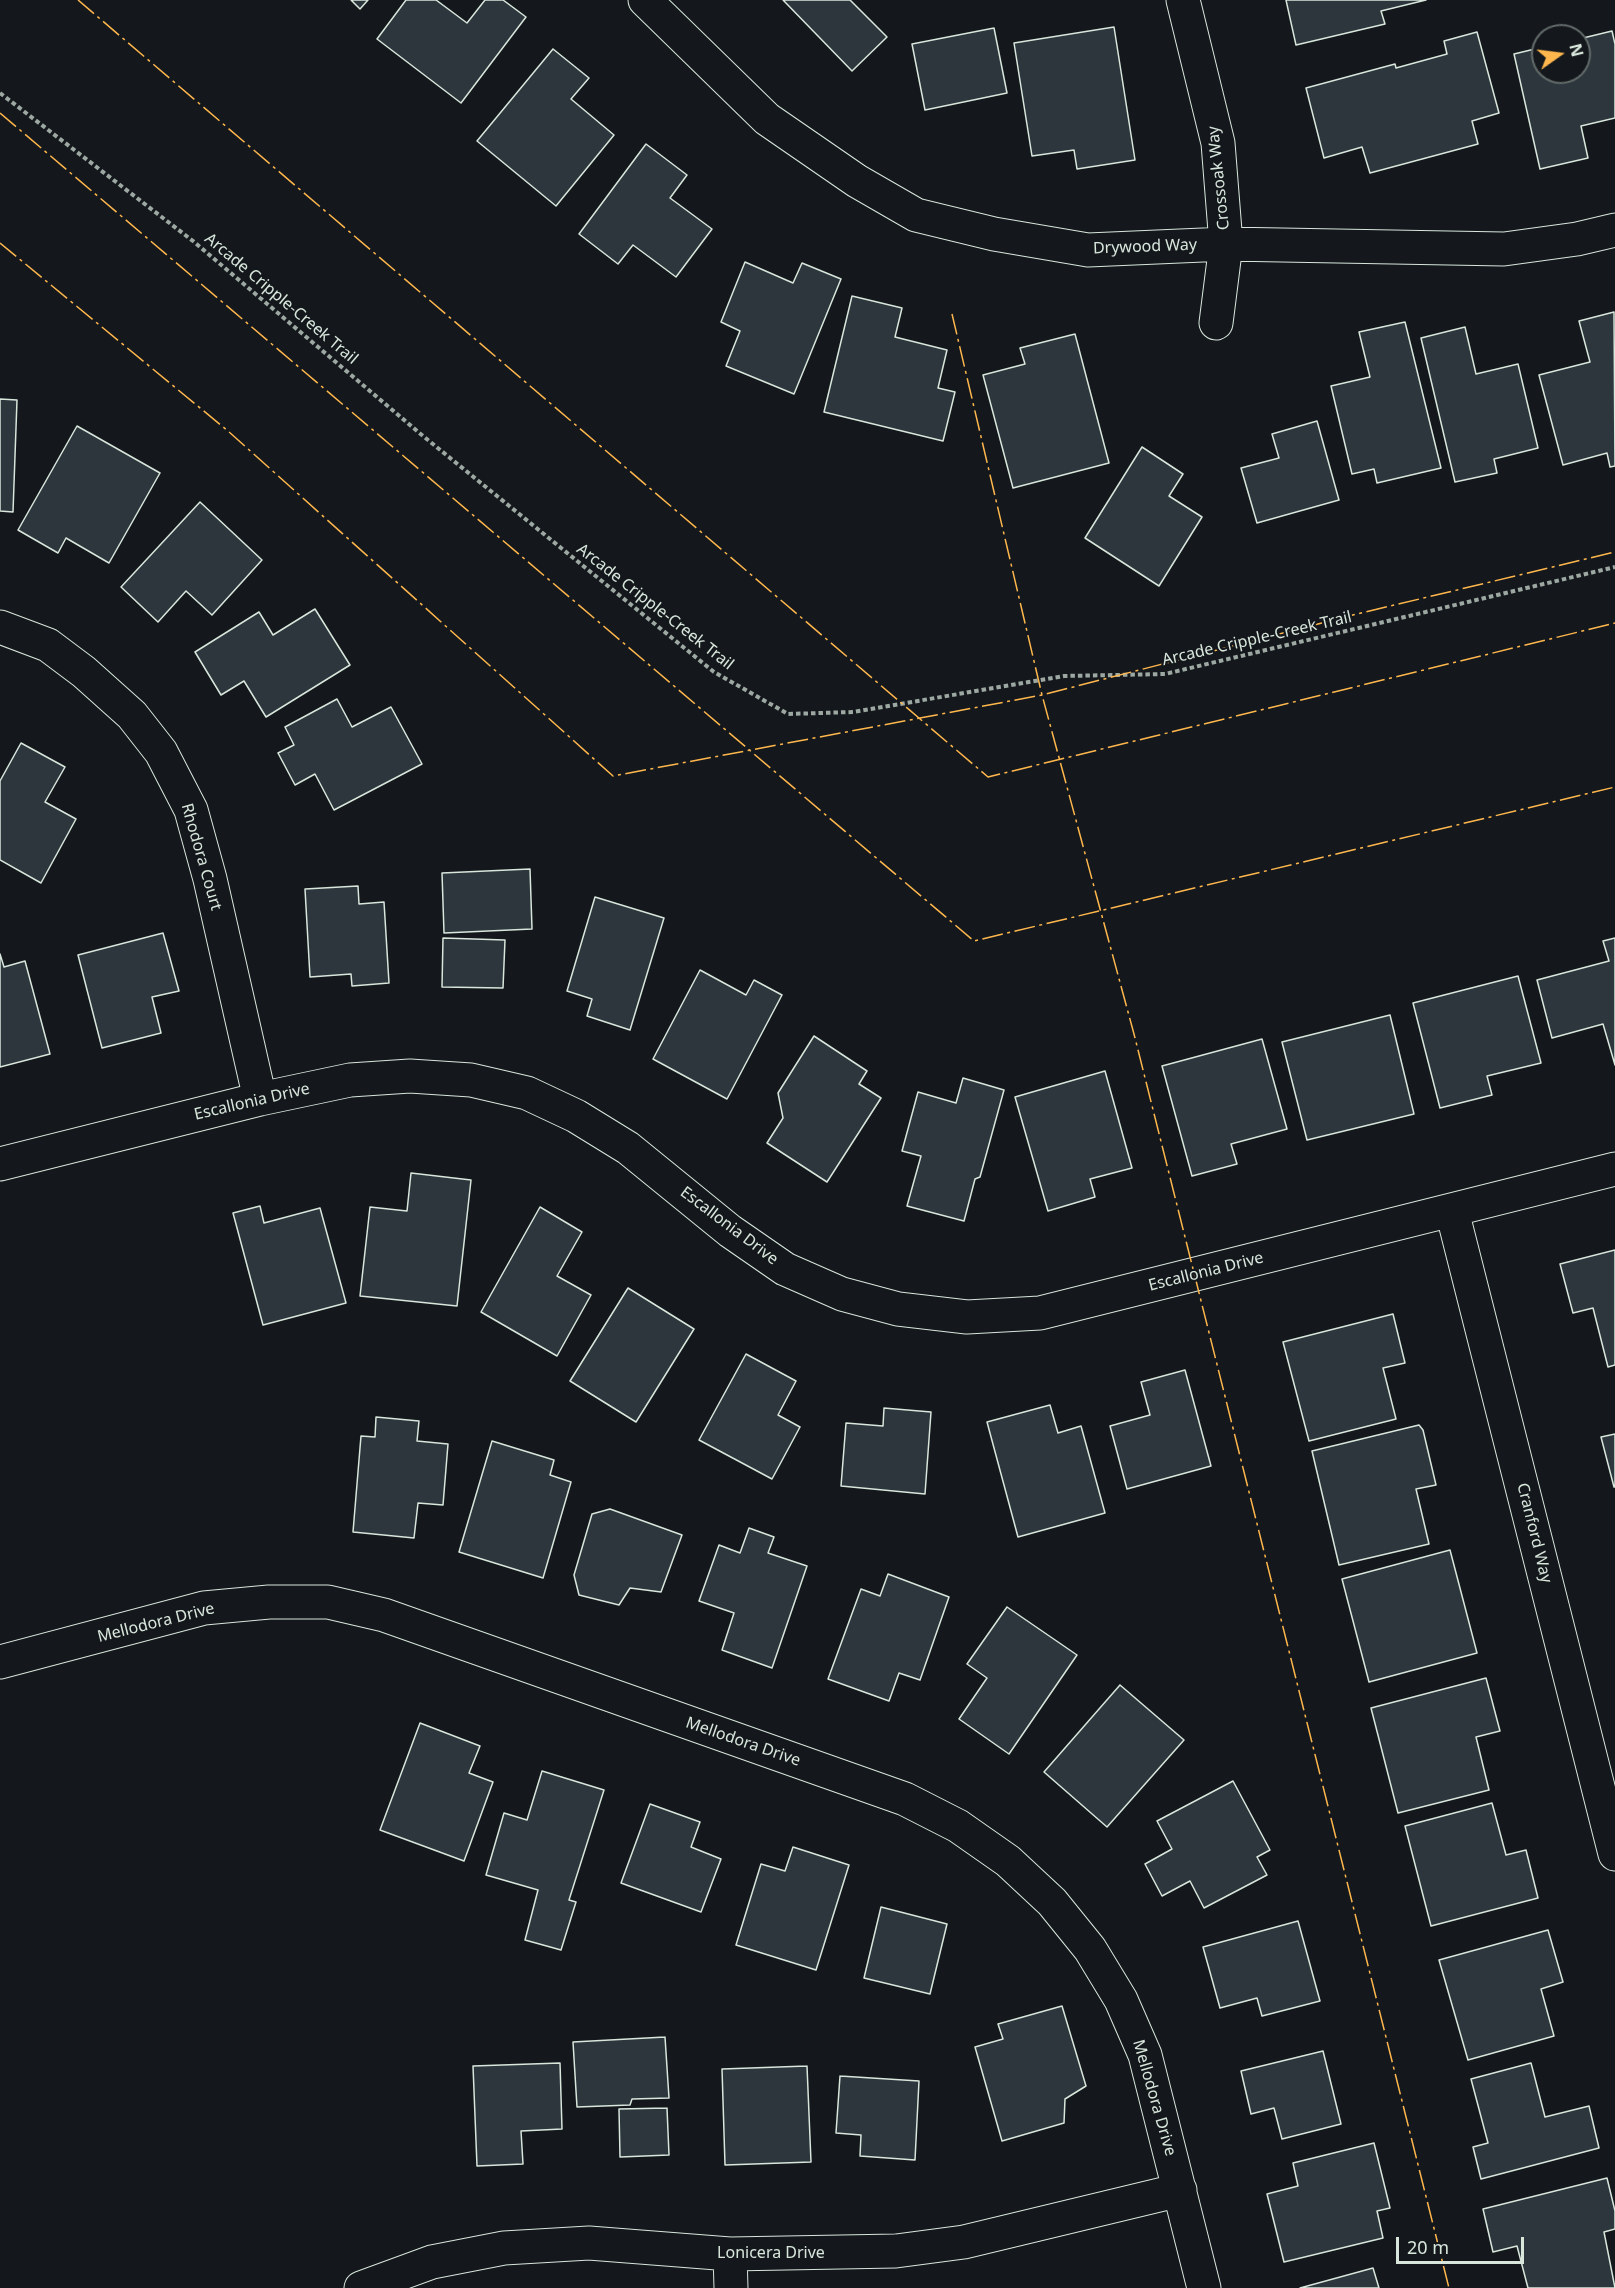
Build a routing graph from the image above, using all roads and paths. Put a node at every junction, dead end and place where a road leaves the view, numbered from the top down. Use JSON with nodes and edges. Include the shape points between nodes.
{"nodes":[{"id":1,"x":645,"y":0,"type":"edge"},
{"id":2,"x":1183,"y":0,"type":"edge"},
{"id":3,"x":0,"y":93,"type":"edge"},
{"id":4,"x":1615,"y":230,"type":"edge"},
{"id":5,"x":1226,"y":244,"type":"junction"},
{"id":6,"x":1216,"y":323,"type":"dead end"},
{"id":7,"x":1615,"y":567,"type":"edge"},
{"id":8,"x":0,"y":627,"type":"edge"},
{"id":9,"x":260,"y":1099,"type":"junction"},
{"id":10,"x":0,"y":1164,"type":"edge"},
{"id":11,"x":1615,"y":1169,"type":"edge"},
{"id":12,"x":1452,"y":1211,"type":"junction"},
{"id":13,"x":0,"y":1662,"type":"edge"},
{"id":14,"x":1615,"y":1854,"type":"edge"},
{"id":15,"x":1180,"y":2190,"type":"junction"},
{"id":16,"x":730,"y":2254,"type":"junction"},
{"id":17,"x":361,"y":2288,"type":"edge"},
{"id":18,"x":730,"y":2288,"type":"edge"},
{"id":19,"x":1204,"y":2288,"type":"edge"}],
"edges":[{"from":1,"to":5,"type":"street","name":"Drywood Way","via":[[767,119],[857,181],[916,214],[994,234],[1088,250]]},
{"from":2,"to":5,"type":"street","name":"Crossoak Way","via":[[1218,142]]},
{"from":3,"to":7,"type":"path","name":"Arcade Cripple-Creek Trail","via":[[193,241],[423,436],[714,672],[788,714],[853,712],[1064,676],[1165,674]]},
{"from":4,"to":5,"type":"street","name":"Drywood Way","via":[[1504,249]]},
{"from":5,"to":6,"type":"street","name":"Crossoak Way"},
{"from":8,"to":9,"type":"street","name":"Rhodora Court","via":[[48,645],[84,672],[132,715],[161,752],[191,810]]},
{"from":9,"to":10,"type":"street","name":"Escallonia Drive"},
{"from":9,"to":12,"type":"street","name":"Escallonia Drive","via":[[350,1080],[410,1076],[471,1080],[527,1093],[576,1116],[628,1148],[730,1231],[785,1269],[842,1294],[898,1309],[967,1317],[1040,1312]]},
{"from":11,"to":12,"type":"street","name":"Escallonia Drive"},
{"from":12,"to":14,"type":"street","name":"Cranford Way"},
{"from":13,"to":15,"type":"street","name":"Mellodora Drive","via":[[204,1608],[328,1602],[384,1615],[905,1799],[958,1826],[1008,1861],[1052,1902],[1090,1949],[1121,2000],[1145,2055]]},
{"from":15,"to":16,"type":"street","name":"Lonicera Drive","via":[[964,2242],[896,2251]]},
{"from":15,"to":19,"type":"street","name":"Mellodora Drive"},
{"from":16,"to":17,"type":"street","name":"Lonicera Drive","via":[[589,2243],[504,2248],[432,2262]]},
{"from":16,"to":18,"type":"street"}]}
